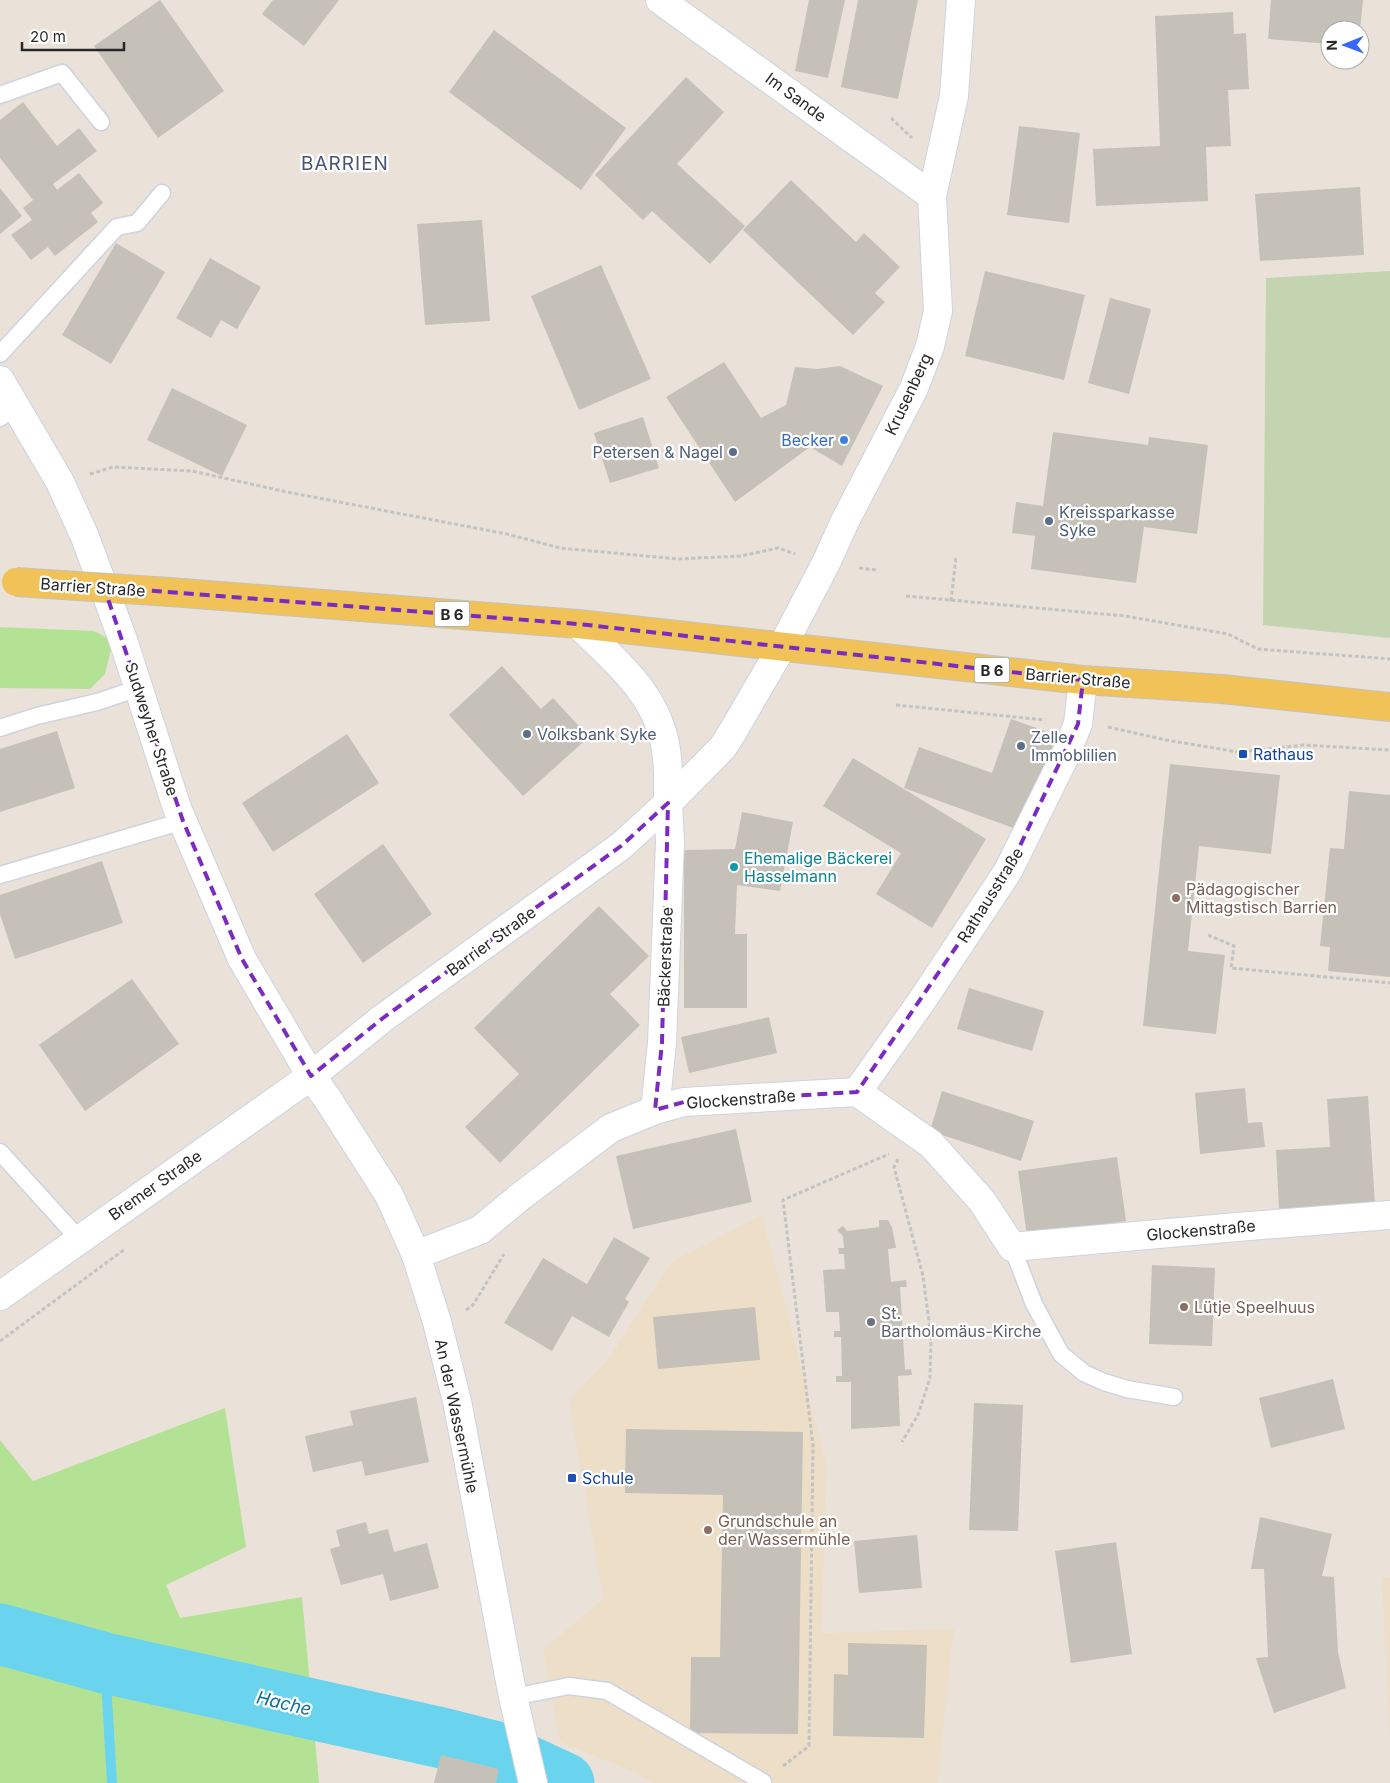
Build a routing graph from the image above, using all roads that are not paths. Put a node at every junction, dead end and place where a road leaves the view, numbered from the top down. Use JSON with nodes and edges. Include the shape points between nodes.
{"nodes":[{"id":1,"x":660,"y":0,"type":"edge"},
{"id":2,"x":961,"y":0,"type":"edge"},
{"id":3,"x":0,"y":95,"type":"edge"},
{"id":4,"x":101,"y":122,"type":"dead end"},
{"id":5,"x":162,"y":193,"type":"dead end"},
{"id":6,"x":932,"y":196,"type":"junction"},
{"id":7,"x":0,"y":354,"type":"edge"},
{"id":8,"x":0,"y":380,"type":"edge"},
{"id":9,"x":8,"y":413,"type":"edge"},
{"id":10,"x":8,"y":581,"type":"edge"},
{"id":11,"x":578,"y":624,"type":"junction"},
{"id":12,"x":782,"y":647,"type":"junction"},
{"id":13,"x":1083,"y":680,"type":"junction"},
{"id":14,"x":139,"y":688,"type":"junction"},
{"id":15,"x":1390,"y":707,"type":"edge"},
{"id":16,"x":0,"y":728,"type":"edge"},
{"id":17,"x":668,"y":803,"type":"junction"},
{"id":18,"x":183,"y":821,"type":"junction"},
{"id":19,"x":0,"y":875,"type":"edge"},
{"id":20,"x":310,"y":1076,"type":"junction"},
{"id":21,"x":858,"y":1092,"type":"junction"},
{"id":22,"x":655,"y":1110,"type":"junction"},
{"id":23,"x":0,"y":1152,"type":"edge"},
{"id":24,"x":1390,"y":1215,"type":"edge"},
{"id":25,"x":79,"y":1239,"type":"junction"},
{"id":26,"x":1012,"y":1247,"type":"junction"},
{"id":27,"x":416,"y":1255,"type":"junction"},
{"id":28,"x":0,"y":1296,"type":"edge"},
{"id":29,"x":1174,"y":1397,"type":"dead end"},
{"id":30,"x":513,"y":1697,"type":"junction"},
{"id":31,"x":763,"y":1782,"type":"edge"},
{"id":32,"x":533,"y":1783,"type":"edge"}],
"edges":[{"from":1,"to":6,"type":"street","name":"Im Sande"},
{"from":2,"to":6,"type":"street","name":"Krusenberg","via":[[954,96]]},
{"from":3,"to":4,"type":"lane","via":[[62,72]]},
{"from":5,"to":7,"type":"lane","via":[[137,223],[117,226]]},
{"from":6,"to":12,"type":"street","name":"Krusenberg","via":[[938,311],[930,346],[914,388]]},
{"from":8,"to":9,"type":"street","name":"Sudweyher Straße"},
{"from":9,"to":14,"type":"street","name":"Sudweyher Straße","via":[[60,482],[85,537]]},
{"from":10,"to":11,"type":"main road","name":"Barrier Straße","number":"B 6","bridge":true},
{"from":11,"to":12,"type":"main road","number":"B 6"},
{"from":11,"to":17,"type":"street","via":[[648,697],[661,725],[666,750]]},
{"from":12,"to":13,"type":"main road","name":"Barrier Straße","number":"B 6"},
{"from":12,"to":17,"type":"street","name":"Barrier Straße","via":[[724,747]]},
{"from":13,"to":15,"type":"main road","name":"Barrier Straße","number":"B 6","via":[[1222,689]]},
{"from":13,"to":21,"type":"street","name":"Rathausstraße","via":[[1078,724],[1008,871]]},
{"from":14,"to":16,"type":"lane"},
{"from":14,"to":18,"type":"street","name":"Sudweyher Straße"},
{"from":17,"to":20,"type":"street","name":"Barrier Straße","via":[[621,846],[383,1018]]},
{"from":17,"to":22,"type":"street","name":"Bäckerstraße","via":[[670,842],[662,1043]]},
{"from":18,"to":19,"type":"lane"},
{"from":18,"to":20,"type":"street","name":"Sudweyher Straße","via":[[242,959]]},
{"from":20,"to":25,"type":"street","name":"Bremer Straße"},
{"from":20,"to":27,"type":"street","name":"An der Wassermühle","via":[[328,1098],[388,1195]]},
{"from":21,"to":22,"type":"street","name":"Glockenstraße","via":[[684,1102]]},
{"from":21,"to":26,"type":"street","via":[[931,1144],[982,1201]]},
{"from":22,"to":27,"type":"street","name":"Glockenstraße","via":[[611,1128],[480,1230]]},
{"from":23,"to":25,"type":"lane"},
{"from":24,"to":26,"type":"street","name":"Glockenstraße"},
{"from":25,"to":28,"type":"street","name":"Bremer Straße"},
{"from":26,"to":29,"type":"lane","via":[[1034,1304],[1061,1354],[1084,1373],[1104,1382],[1127,1390]]},
{"from":27,"to":30,"type":"street","name":"An der Wassermühle","via":[[457,1401]]},
{"from":30,"to":31,"type":"lane","via":[[569,1686],[607,1691]]},
{"from":30,"to":32,"type":"street","name":"An der Wassermühle"}]}
